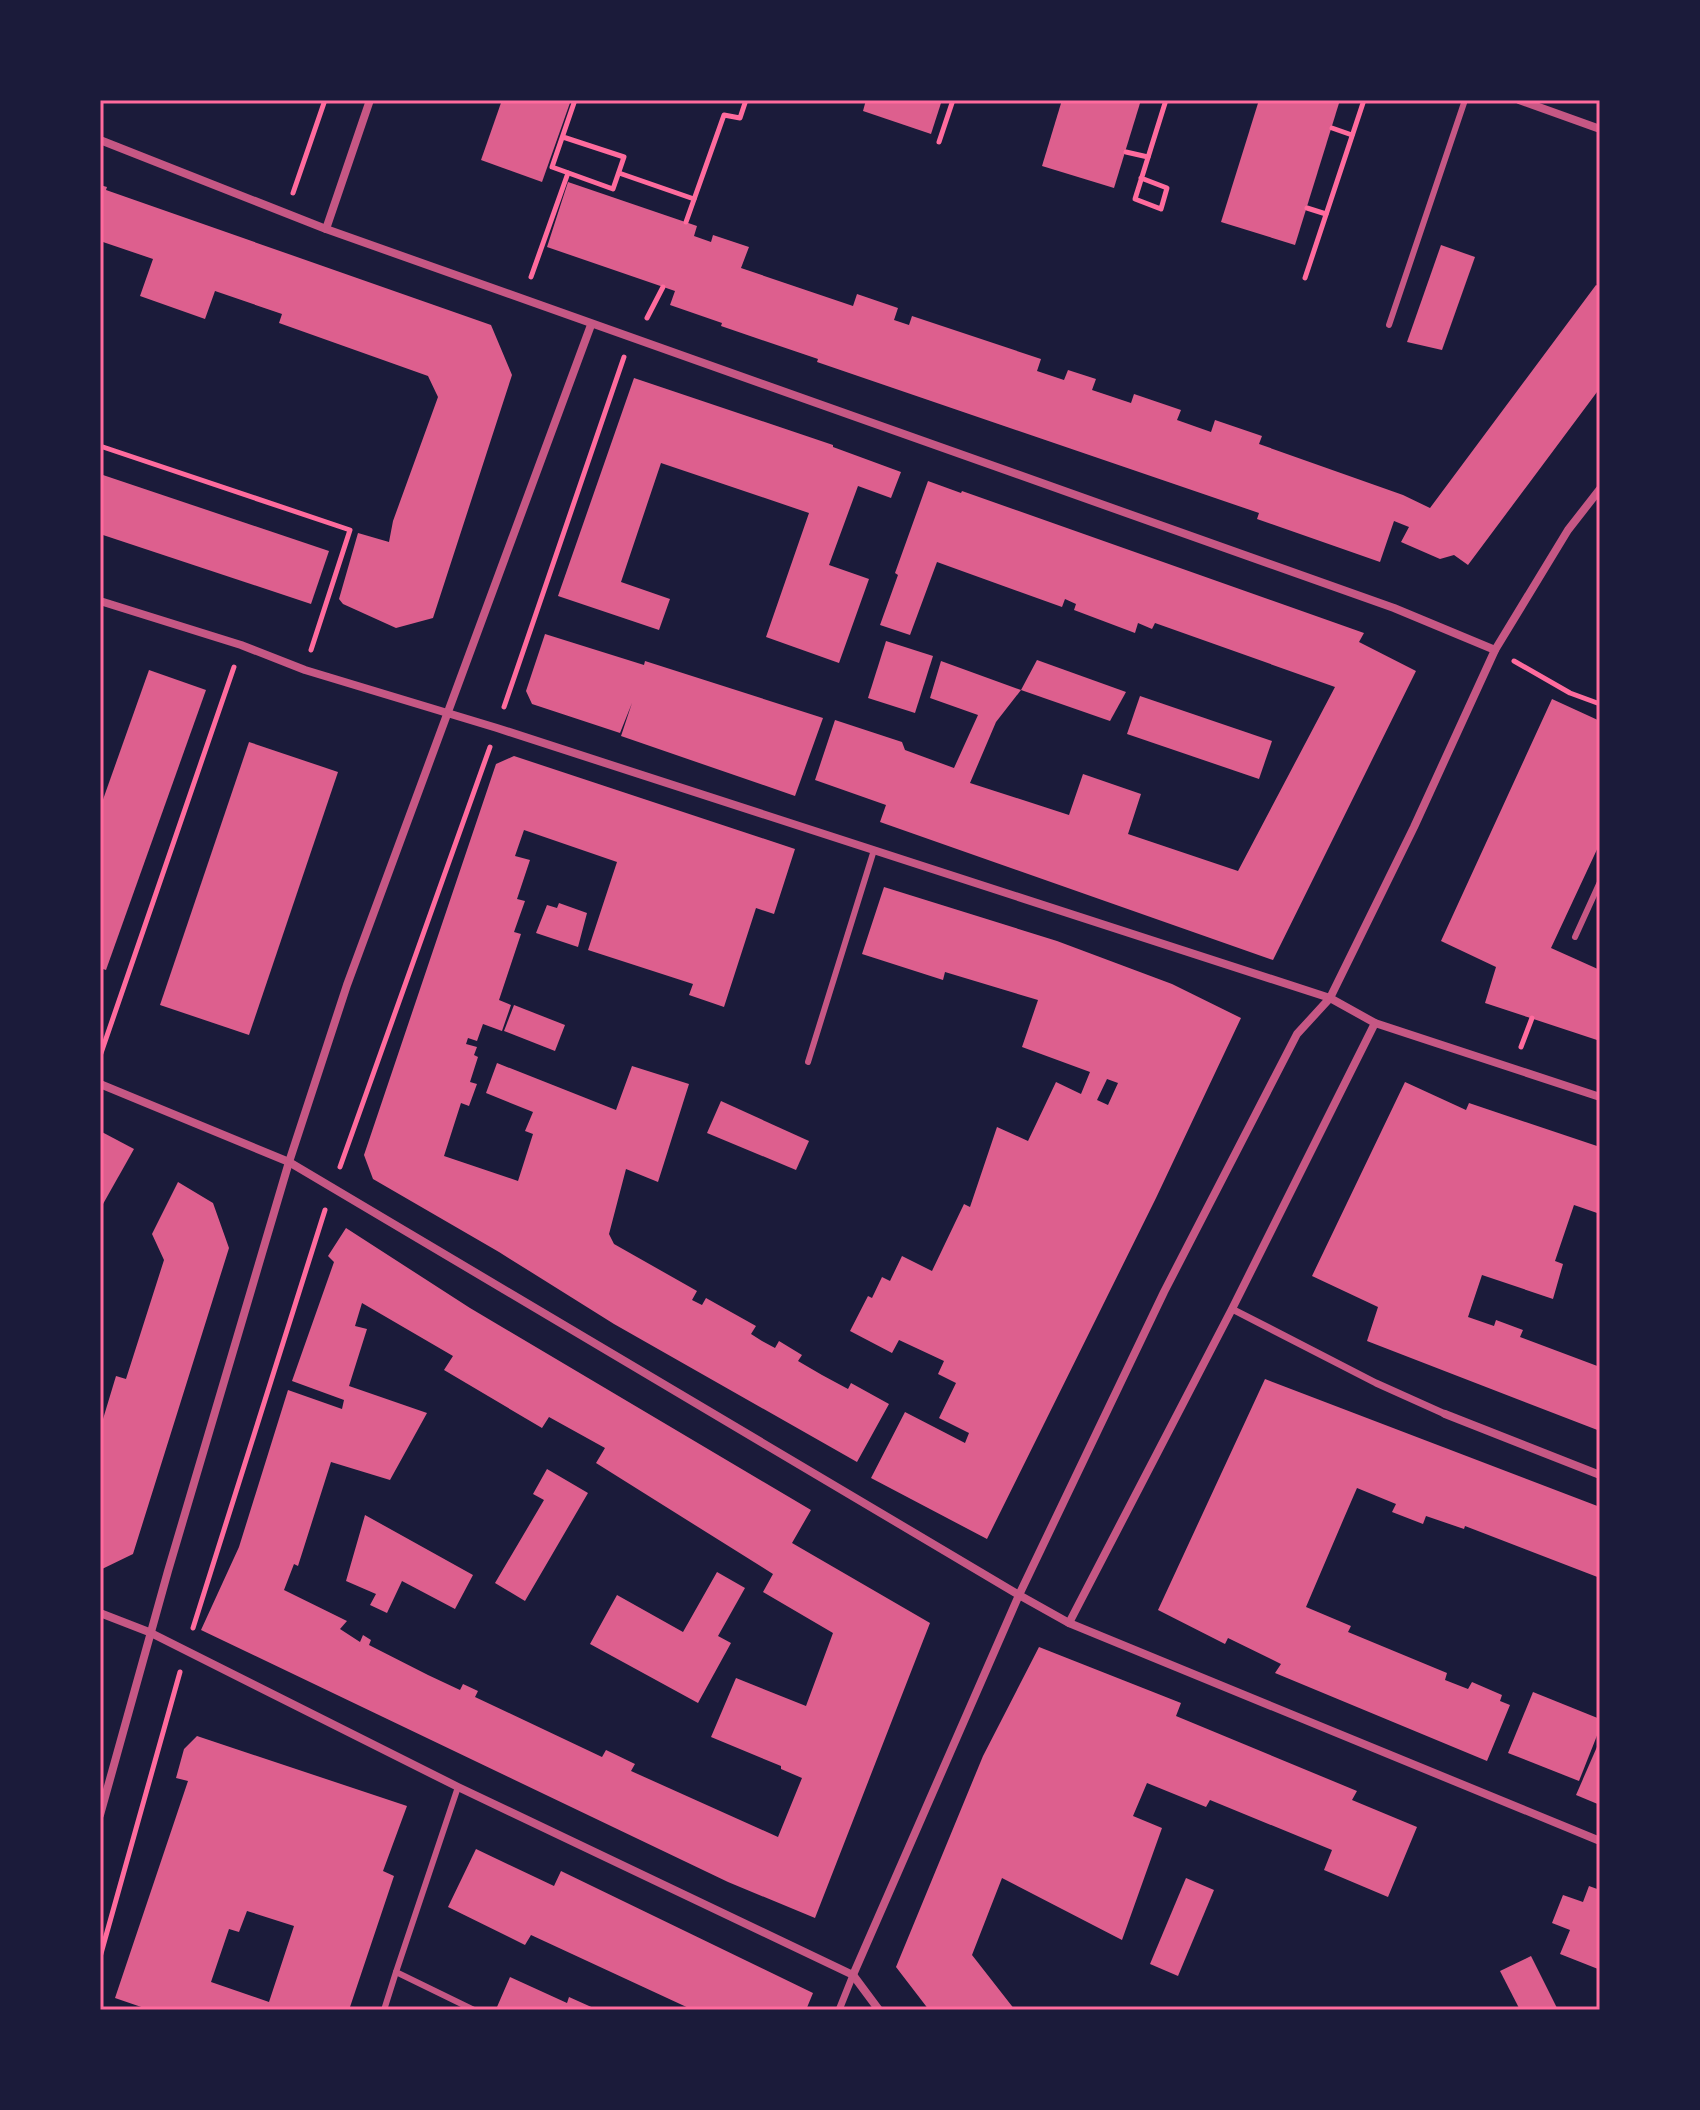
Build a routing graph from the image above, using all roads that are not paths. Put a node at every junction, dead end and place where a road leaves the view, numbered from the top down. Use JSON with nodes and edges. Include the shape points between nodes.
{"nodes":[{"id":1,"x":370,"y":100,"type":"edge"},
{"id":2,"x":1465,"y":100,"type":"edge"},
{"id":3,"x":1519,"y":100,"type":"edge"},
{"id":4,"x":1600,"y":129,"type":"edge"},
{"id":5,"x":100,"y":140,"type":"edge"},
{"id":6,"x":326,"y":229,"type":"junction"},
{"id":7,"x":591,"y":325,"type":"junction"},
{"id":8,"x":1389,"y":325,"type":"dead end"},
{"id":9,"x":1600,"y":489,"type":"edge"},
{"id":10,"x":100,"y":601,"type":"edge"},
{"id":11,"x":1495,"y":650,"type":"junction"},
{"id":12,"x":449,"y":713,"type":"junction"},
{"id":13,"x":874,"y":850,"type":"junction"},
{"id":14,"x":1600,"y":882,"type":"edge"},
{"id":15,"x":1575,"y":937,"type":"dead end"},
{"id":16,"x":1330,"y":998,"type":"junction"},
{"id":17,"x":1375,"y":1023,"type":"junction"},
{"id":18,"x":808,"y":1062,"type":"dead end"},
{"id":19,"x":100,"y":1084,"type":"edge"},
{"id":20,"x":1600,"y":1097,"type":"edge"},
{"id":21,"x":289,"y":1162,"type":"junction"},
{"id":22,"x":1232,"y":1309,"type":"junction"},
{"id":23,"x":1445,"y":1414,"type":"joint"},
{"id":24,"x":1600,"y":1475,"type":"edge"},
{"id":25,"x":1019,"y":1595,"type":"junction"},
{"id":26,"x":100,"y":1613,"type":"edge"},
{"id":27,"x":1069,"y":1623,"type":"junction"},
{"id":28,"x":149,"y":1632,"type":"junction"},
{"id":29,"x":458,"y":1787,"type":"junction"},
{"id":30,"x":100,"y":1815,"type":"edge"},
{"id":31,"x":1600,"y":1841,"type":"edge"},
{"id":32,"x":396,"y":1972,"type":"junction"},
{"id":33,"x":853,"y":1975,"type":"junction"},
{"id":34,"x":384,"y":2010,"type":"edge"},
{"id":35,"x":474,"y":2010,"type":"edge"},
{"id":36,"x":839,"y":2010,"type":"edge"},
{"id":37,"x":879,"y":2010,"type":"edge"}],
"edges":[{"from":1,"to":6,"type":"street"},
{"from":2,"to":8,"type":"lane"},
{"from":3,"to":4,"type":"street"},
{"from":5,"to":6,"type":"street"},
{"from":6,"to":7,"type":"street"},
{"from":7,"to":11,"type":"street","via":[[1394,608]]},
{"from":7,"to":12,"type":"street"},
{"from":9,"to":11,"type":"street","via":[[1568,530]]},
{"from":10,"to":12,"type":"street"},
{"from":11,"to":16,"type":"street"},
{"from":12,"to":13,"type":"street"},
{"from":12,"to":21,"type":"street","via":[[347,985]]},
{"from":13,"to":16,"type":"street"},
{"from":13,"to":18,"type":"lane"},
{"from":14,"to":15,"type":"lane"},
{"from":16,"to":17,"type":"street"},
{"from":16,"to":25,"type":"street","via":[[1297,1034],[1164,1292]]},
{"from":17,"to":20,"type":"street"},
{"from":17,"to":22,"type":"street"},
{"from":19,"to":21,"type":"street"},
{"from":21,"to":25,"type":"street"},
{"from":21,"to":28,"type":"street"},
{"from":22,"to":23,"type":"street"},
{"from":22,"to":27,"type":"street"},
{"from":23,"to":24,"type":"street"},
{"from":25,"to":27,"type":"street"},
{"from":25,"to":33,"type":"street"},
{"from":26,"to":28,"type":"street"},
{"from":27,"to":31,"type":"street"},
{"from":28,"to":29,"type":"street"},
{"from":28,"to":30,"type":"street"},
{"from":29,"to":32,"type":"lane"},
{"from":29,"to":33,"type":"street"},
{"from":32,"to":34,"type":"lane"},
{"from":32,"to":35,"type":"lane"},
{"from":33,"to":36,"type":"street"},
{"from":33,"to":37,"type":"street"}]}
